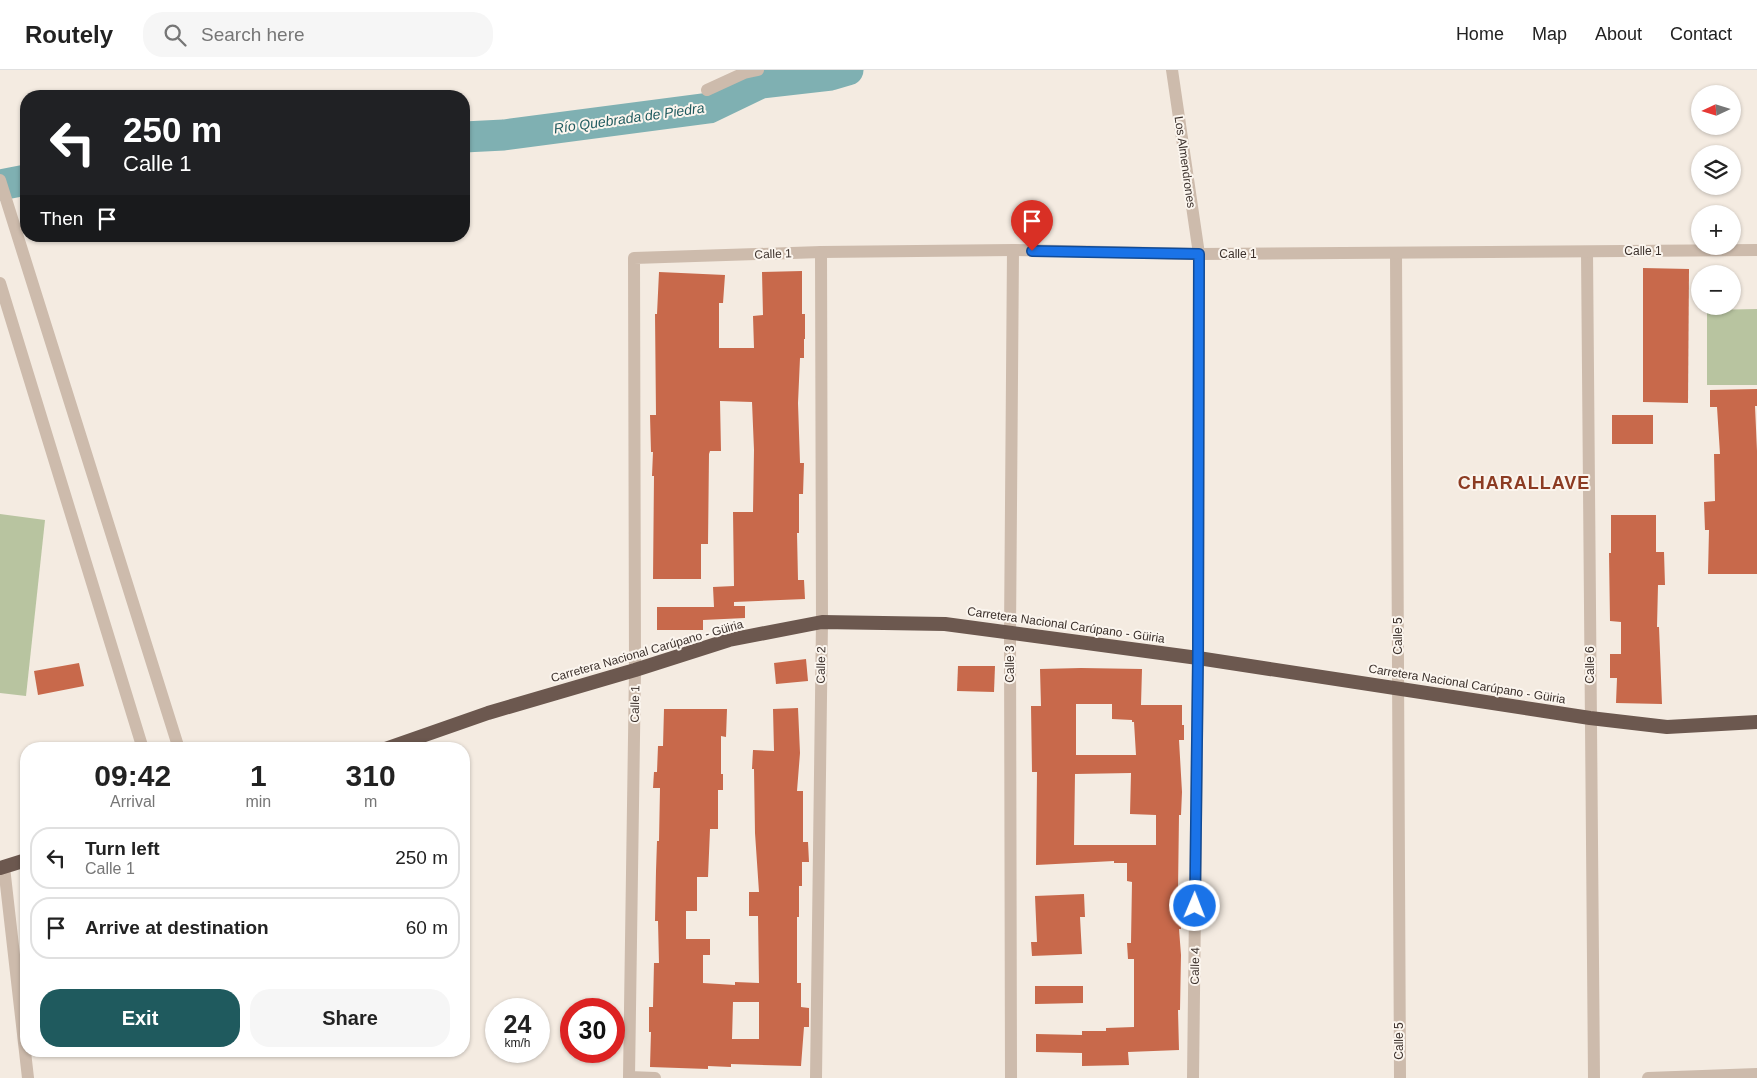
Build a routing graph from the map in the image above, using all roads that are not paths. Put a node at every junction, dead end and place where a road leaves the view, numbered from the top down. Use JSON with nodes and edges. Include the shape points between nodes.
{"nodes":[{"id":1,"x":758,"y":70,"type":"edge"},
{"id":2,"x":1172,"y":70,"type":"edge"},
{"id":3,"x":707,"y":90,"type":"dead end"},
{"id":4,"x":0,"y":180,"type":"edge"},
{"id":5,"x":1013,"y":250,"type":"junction"},
{"id":6,"x":1757,"y":250,"type":"edge"},
{"id":7,"x":821,"y":252,"type":"junction"},
{"id":8,"x":1587,"y":252,"type":"junction"},
{"id":9,"x":1396,"y":253,"type":"junction"},
{"id":10,"x":1199,"y":254,"type":"junction"},
{"id":11,"x":0,"y":283,"type":"edge"},
{"id":12,"x":822,"y":622,"type":"junction"},
{"id":13,"x":1010,"y":633,"type":"junction"},
{"id":14,"x":1198,"y":658,"type":"junction"},
{"id":15,"x":635,"y":670,"type":"junction"},
{"id":16,"x":1398,"y":689,"type":"junction"},
{"id":17,"x":1590,"y":718,"type":"junction"},
{"id":18,"x":1757,"y":722,"type":"edge"},
{"id":19,"x":141,"y":742,"type":"edge"},
{"id":20,"x":177,"y":742,"type":"edge"},
{"id":21,"x":405,"y":742,"type":"edge"},
{"id":22,"x":20,"y":862,"type":"edge"},
{"id":23,"x":2,"y":868,"type":"edge"},
{"id":24,"x":20,"y":1013,"type":"edge"},
{"id":25,"x":25,"y":1057,"type":"edge"},
{"id":26,"x":1757,"y":1074,"type":"edge"},
{"id":27,"x":28,"y":1078,"type":"edge"},
{"id":28,"x":654,"y":1078,"type":"edge"},
{"id":29,"x":816,"y":1078,"type":"edge"},
{"id":30,"x":1011,"y":1078,"type":"edge"},
{"id":31,"x":1193,"y":1078,"type":"edge"},
{"id":32,"x":1400,"y":1078,"type":"edge"},
{"id":33,"x":1594,"y":1078,"type":"edge"},
{"id":34,"x":1648,"y":1078,"type":"edge"}],
"edges":[{"from":1,"to":3,"type":"street"},
{"from":2,"to":10,"type":"street","name":"Los Almendrones"},
{"from":4,"to":20,"type":"street"},
{"from":5,"to":7,"type":"street","name":"Calle 1"},
{"from":5,"to":10,"type":"street","name":"Calle 1"},
{"from":5,"to":13,"type":"street","name":"Calle 3"},
{"from":6,"to":8,"type":"street","name":"Calle 1"},
{"from":7,"to":12,"type":"street","name":"Calle 2"},
{"from":7,"to":15,"type":"street","name":"Calle 1","via":[[634,258]]},
{"from":8,"to":9,"type":"street","name":"Calle 1"},
{"from":8,"to":17,"type":"street","name":"Calle 6"},
{"from":9,"to":10,"type":"street","name":"Calle 1"},
{"from":9,"to":16,"type":"street","name":"Calle 5"},
{"from":10,"to":14,"type":"street","name":"Calle 4"},
{"from":11,"to":19,"type":"street"},
{"from":12,"to":13,"type":"highway","name":"Carretera Nacional Carúpano - Güiria","via":[[945,624]]},
{"from":12,"to":15,"type":"highway","name":"Carretera Nacional Carúpano - Güiria","via":[[730,640]]},
{"from":12,"to":29,"type":"street","name":"Calle 2"},
{"from":13,"to":14,"type":"highway","name":"Carretera Nacional Carúpano - Güiria"},
{"from":13,"to":30,"type":"street","name":"Calle 3"},
{"from":14,"to":16,"type":"highway","name":"Carretera Nacional Carúpano - Güiria"},
{"from":14,"to":31,"type":"street","name":"Calle 4"},
{"from":15,"to":21,"type":"highway","name":"Carretera Nacional Carúpano - Güiria","via":[[488,713]]},
{"from":15,"to":28,"type":"street","name":"Calle 1","via":[[629,1077]]},
{"from":16,"to":17,"type":"highway","name":"Carretera Nacional Carúpano - Güiria"},
{"from":16,"to":32,"type":"street","name":"Calle 5"},
{"from":17,"to":18,"type":"highway","name":"Carretera Nacional Carúpano - Güiria","via":[[1667,727]]},
{"from":17,"to":33,"type":"street","name":"Calle 6"},
{"from":22,"to":23,"type":"highway"},
{"from":23,"to":24,"type":"street"},
{"from":25,"to":27,"type":"street"},
{"from":26,"to":34,"type":"street"}]}
